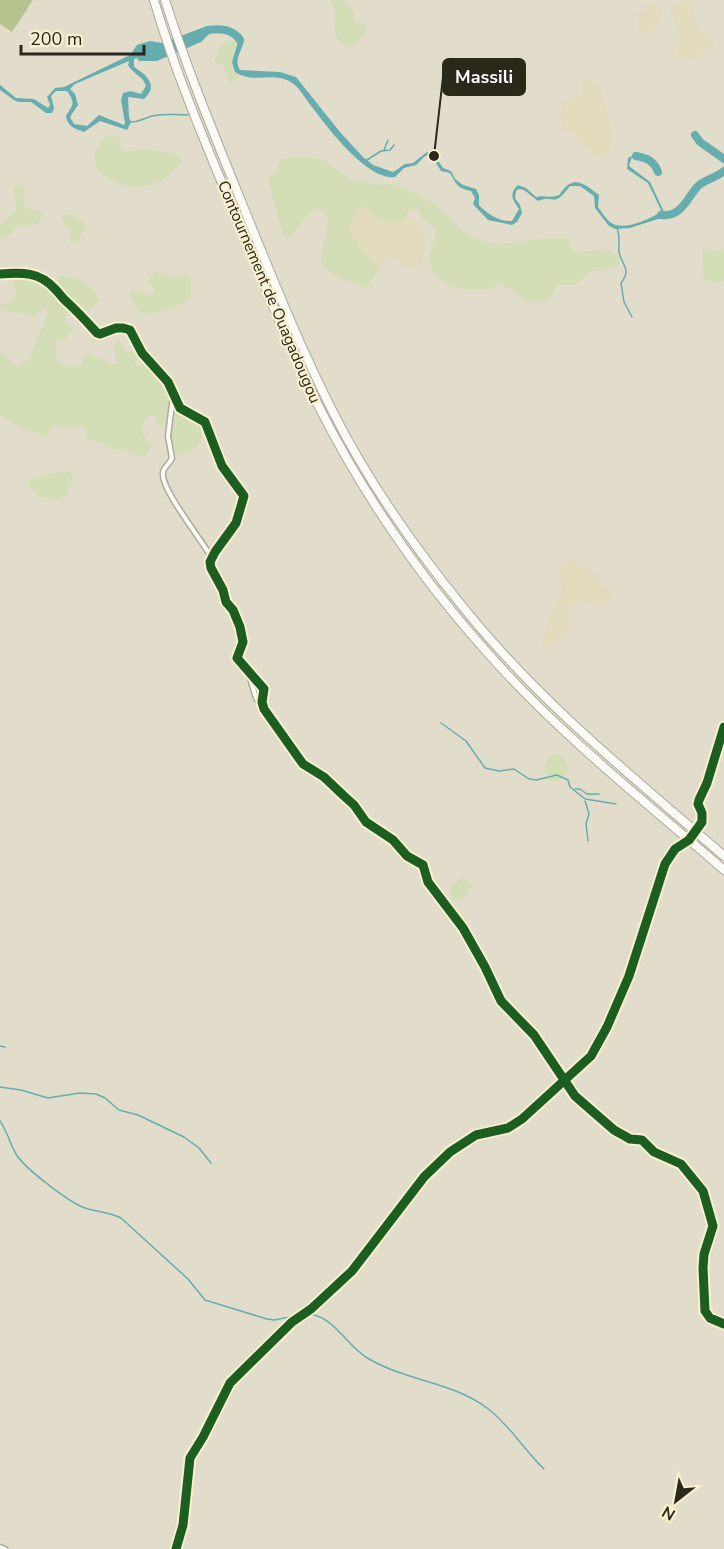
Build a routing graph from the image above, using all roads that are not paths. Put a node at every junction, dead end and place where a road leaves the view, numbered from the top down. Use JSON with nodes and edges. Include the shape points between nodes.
{"nodes":[{"id":1,"x":154,"y":0,"type":"edge"},
{"id":2,"x":165,"y":0,"type":"edge"},
{"id":3,"x":0,"y":274,"type":"edge"},
{"id":4,"x":173,"y":395,"type":"junction"},
{"id":5,"x":211,"y":557,"type":"junction"},
{"id":6,"x":248,"y":672,"type":"junction"},
{"id":7,"x":264,"y":709,"type":"junction"},
{"id":8,"x":724,"y":727,"type":"edge"},
{"id":9,"x":695,"y":831,"type":"junction"},
{"id":10,"x":689,"y":840,"type":"junction"},
{"id":11,"x":724,"y":856,"type":"edge"},
{"id":12,"x":724,"y":870,"type":"edge"},
{"id":13,"x":563,"y":1080,"type":"junction"},
{"id":14,"x":724,"y":1324,"type":"edge"},
{"id":15,"x":0,"y":1547,"type":"edge"},
{"id":16,"x":5,"y":1549,"type":"edge"},
{"id":17,"x":176,"y":1549,"type":"edge"}],
"edges":[{"from":1,"to":10,"type":"highway","name":"Contournement de Ouagadougou","via":[[190,106],[294,357],[382,514],[444,602],[528,696]]},
{"from":2,"to":9,"type":"highway","name":"Contournement de Ouagadougou","via":[[204,111],[307,359],[334,414],[394,513],[464,608],[531,684],[567,721]]},
{"from":3,"to":4,"type":"street","via":[[39,276],[97,333],[123,327],[130,330]]},
{"from":4,"to":5,"type":"street","via":[[168,436],[172,458],[163,478]]},
{"from":4,"to":5,"type":"street","via":[[180,408],[206,422],[222,466],[244,496],[236,523]]},
{"from":5,"to":6,"type":"street","via":[[211,568],[240,627],[243,642],[237,658]]},
{"from":6,"to":7,"type":"street"},
{"from":6,"to":7,"type":"street","via":[[263,686]]},
{"from":7,"to":13,"type":"street","via":[[303,764],[345,796],[366,822],[423,865],[428,882],[463,928],[501,1002],[534,1035]]},
{"from":8,"to":9,"type":"street","via":[[708,783],[699,800],[702,822]]},
{"from":9,"to":10,"type":"street"},
{"from":9,"to":11,"type":"highway","name":"Contournement de Ouagadougou"},
{"from":10,"to":12,"type":"highway","name":"Contournement de Ouagadougou"},
{"from":10,"to":13,"type":"street","via":[[675,849],[665,864],[629,976],[607,1027],[591,1056]]},
{"from":13,"to":14,"type":"street","via":[[594,1115],[614,1130],[630,1139],[642,1140],[654,1152],[681,1164],[703,1191],[713,1226],[704,1254],[705,1311]]},
{"from":13,"to":17,"type":"street","via":[[508,1128],[477,1135],[450,1152],[424,1177],[352,1271],[284,1329],[230,1383],[190,1458],[183,1525]]},
{"from":15,"to":16,"type":"street"}]}
